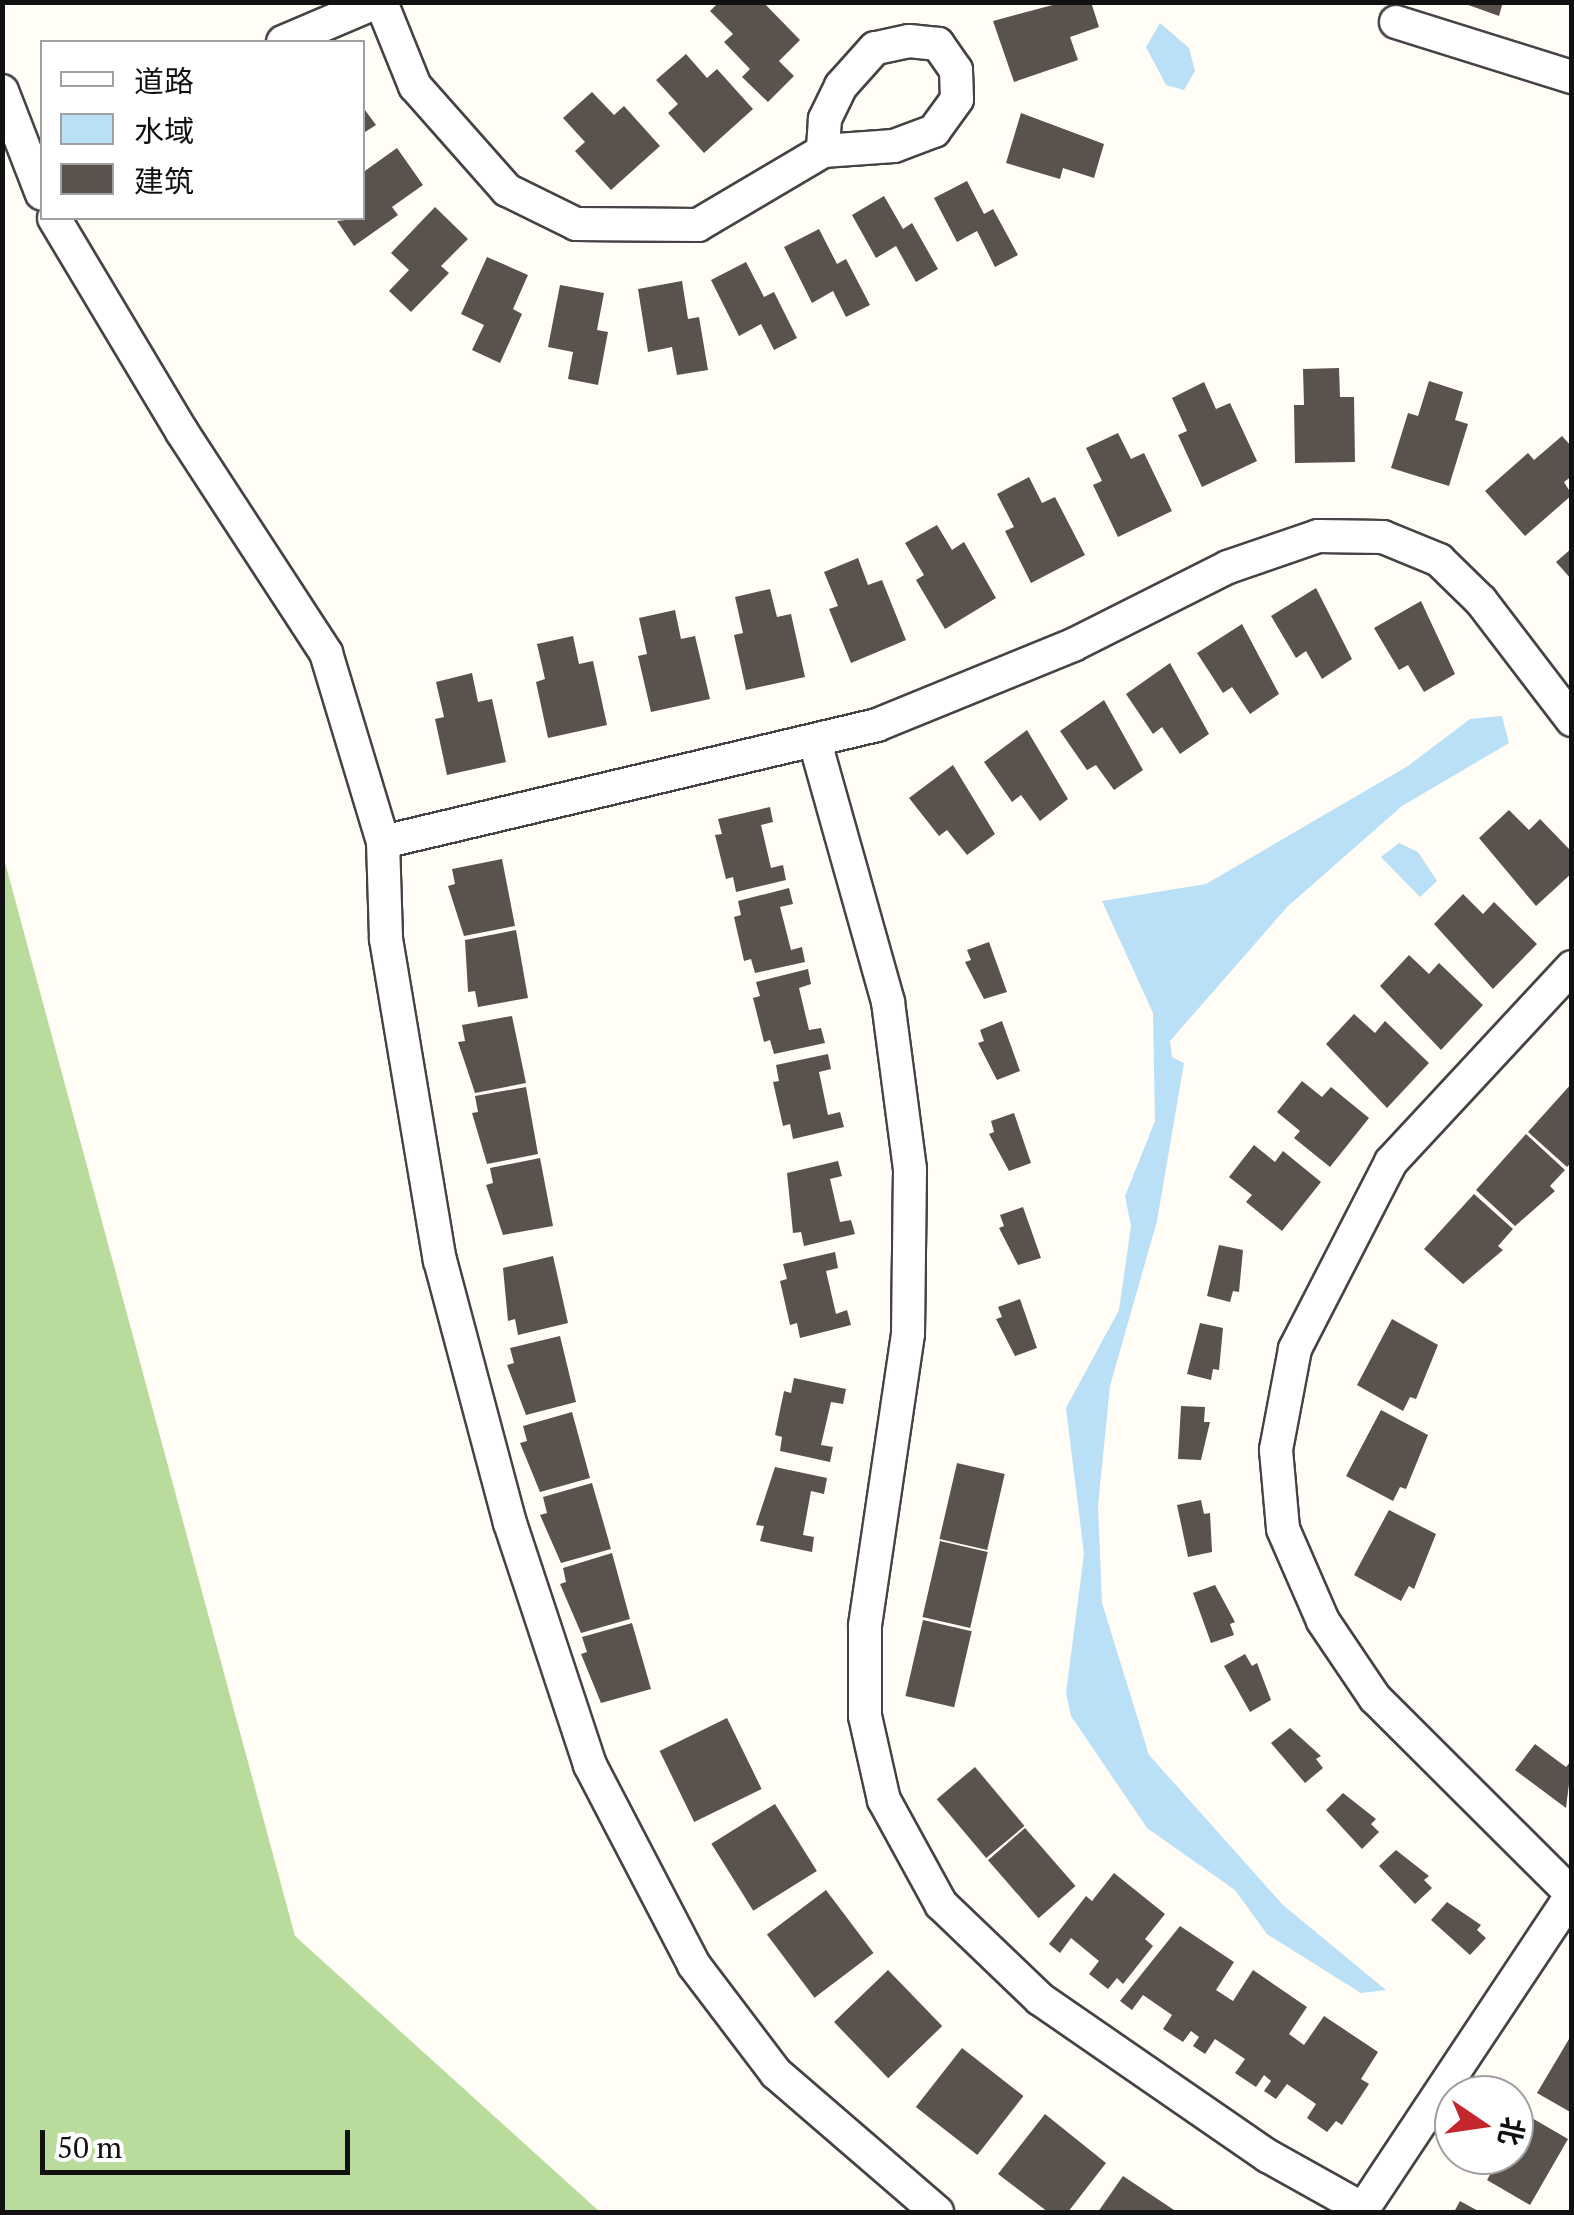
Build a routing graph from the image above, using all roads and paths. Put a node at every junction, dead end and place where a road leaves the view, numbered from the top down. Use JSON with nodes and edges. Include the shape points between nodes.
{"nodes":[{"id":1,"x":380,"y":2,"type":"edge"},
{"id":2,"x":1396,"y":22,"type":"dead end"},
{"id":3,"x":288,"y":40,"type":"edge"},
{"id":4,"x":1572,"y":76,"type":"edge"},
{"id":5,"x":2,"y":91,"type":"edge"},
{"id":6,"x":32,"y":138,"type":"edge"},
{"id":7,"x":823,"y":151,"type":"dead end"},
{"id":8,"x":40,"y":183,"type":"edge"},
{"id":9,"x":55,"y":220,"type":"edge"},
{"id":10,"x":1572,"y":720,"type":"edge"},
{"id":11,"x":814,"y":742,"type":"junction"},
{"id":12,"x":383,"y":842,"type":"junction"},
{"id":13,"x":1572,"y":968,"type":"edge"},
{"id":14,"x":1571,"y":1894,"type":"edge"},
{"id":15,"x":1362,"y":2211,"type":"edge"},
{"id":16,"x":937,"y":2212,"type":"edge"}],
"edges":[{"from":1,"to":3,"type":"street"},
{"from":1,"to":7,"type":"street","via":[[415,86],[507,190],[576,224],[698,226]]},
{"from":2,"to":4,"type":"street"},
{"from":5,"to":6,"type":"street"},
{"from":6,"to":8,"type":"street"},
{"from":9,"to":12,"type":"street","via":[[326,653]]},
{"from":10,"to":11,"type":"street","via":[[1440,560],[1382,538],[1318,536],[1228,567],[1073,646],[877,725]]},
{"from":11,"to":12,"type":"street"},
{"from":11,"to":15,"type":"street","via":[[888,1002],[910,1170],[908,1334],[865,1626],[865,1716],[884,1800],[941,1904],[1040,1998],[1187,2103]]},
{"from":12,"to":16,"type":"street","via":[[386,939],[440,1260],[510,1523],[590,1765],[694,1965],[776,2073]]},
{"from":13,"to":14,"type":"street","via":[[1390,1162],[1294,1349],[1276,1450],[1283,1529],[1323,1620],[1376,1698]]},
{"from":14,"to":15,"type":"street"}]}
